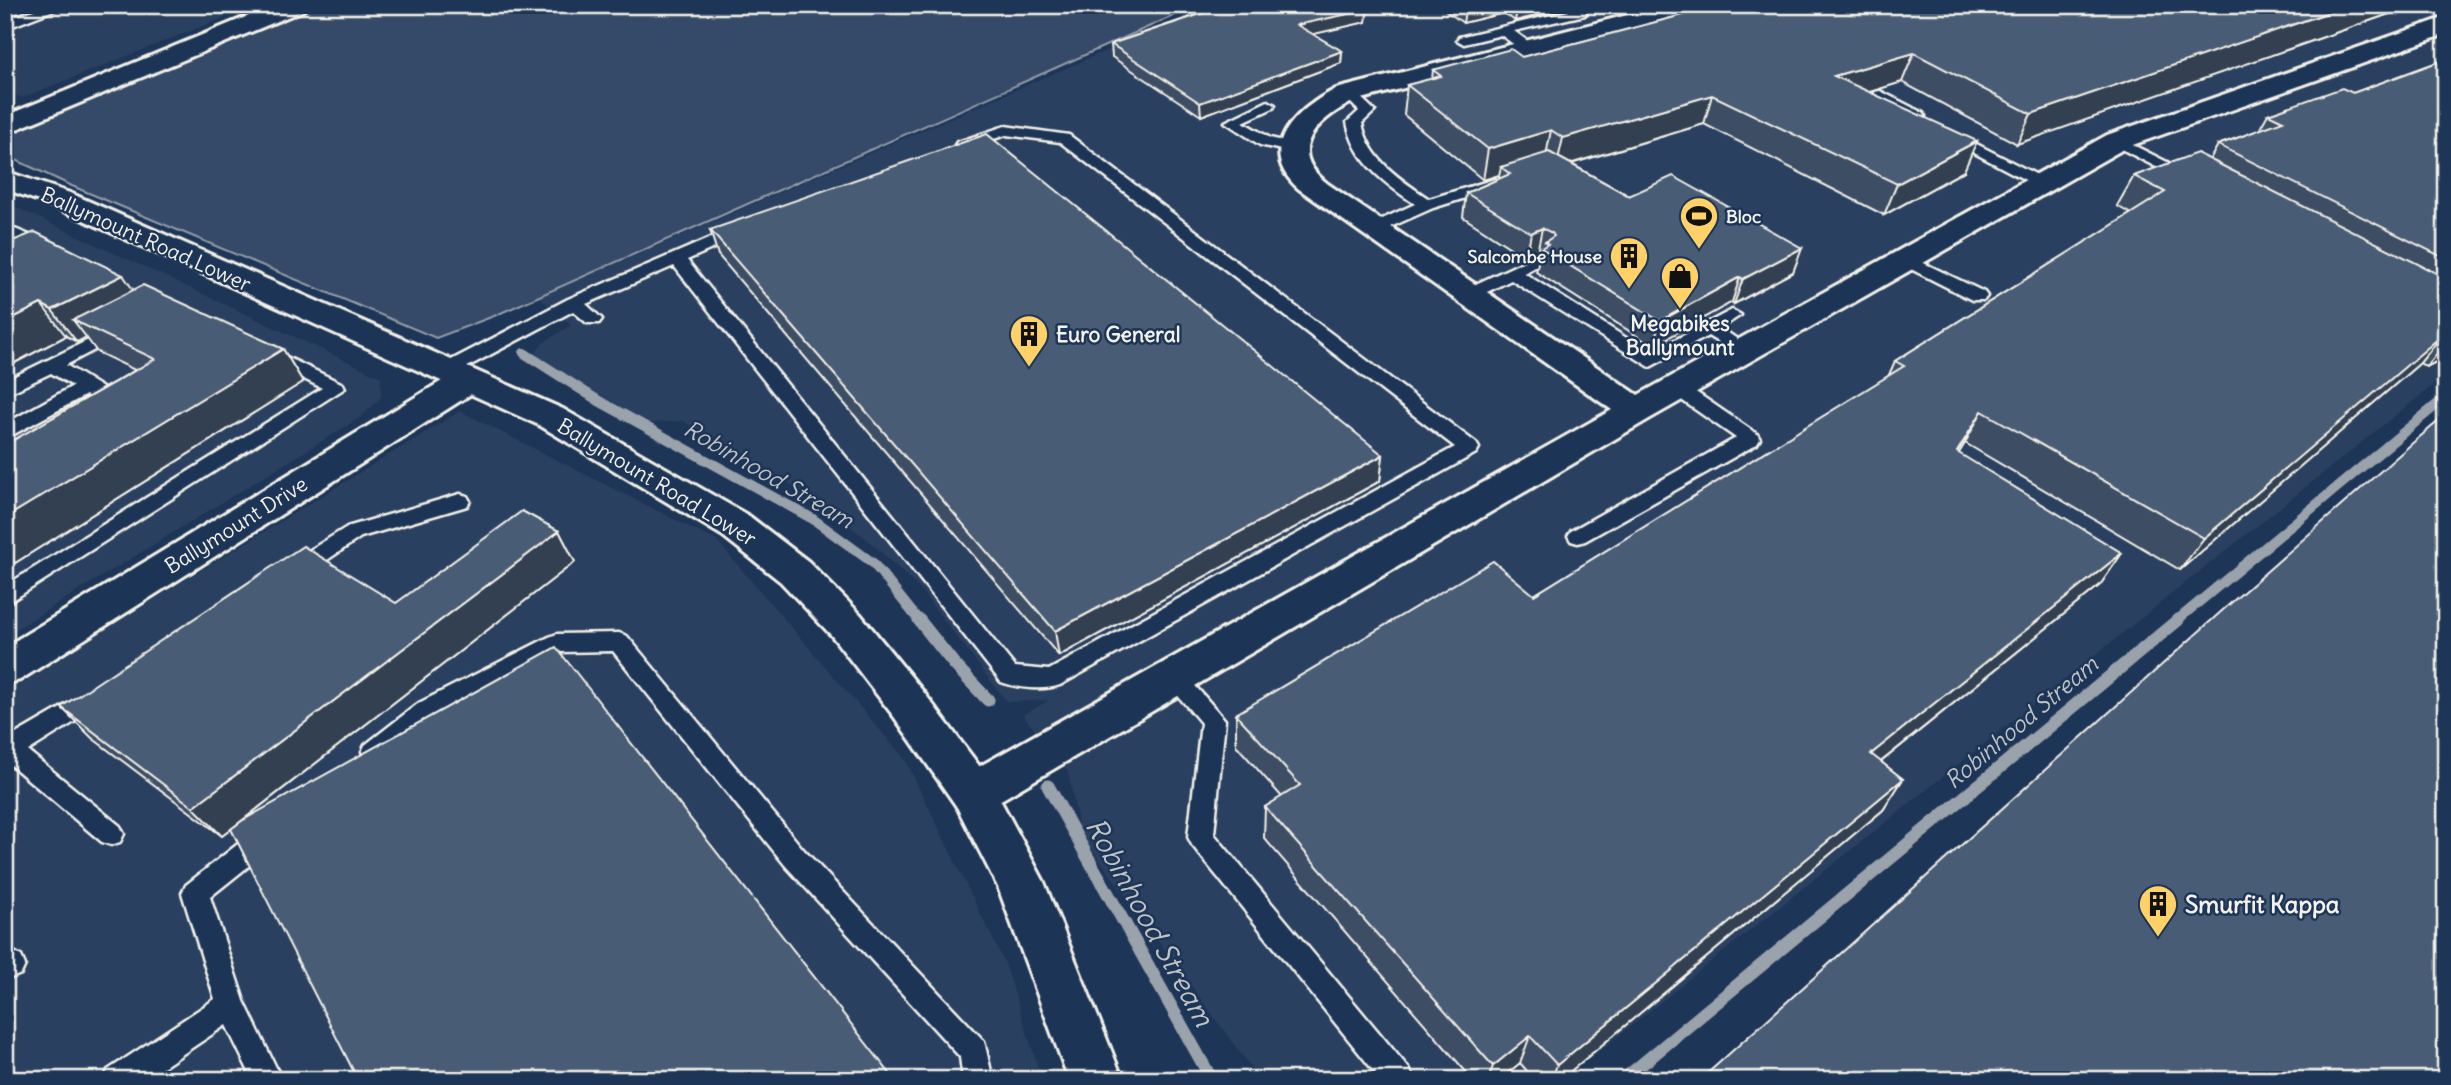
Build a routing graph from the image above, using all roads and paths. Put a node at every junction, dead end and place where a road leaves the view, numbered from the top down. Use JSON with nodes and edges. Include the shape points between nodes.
{"nodes":[{"id":1,"x":61,"y":5,"type":"edge"},
{"id":2,"x":296,"y":5,"type":"edge"},
{"id":3,"x":1570,"y":5,"type":"edge"},
{"id":4,"x":1696,"y":5,"type":"edge"},
{"id":5,"x":2446,"y":24,"type":"edge"},
{"id":6,"x":5,"y":25,"type":"edge"},
{"id":7,"x":1503,"y":30,"type":"junction"},
{"id":8,"x":1464,"y":40,"type":"dead end"},
{"id":9,"x":1528,"y":48,"type":"junction"},
{"id":10,"x":1349,"y":94,"type":"junction"},
{"id":11,"x":1880,"y":95,"type":"edge"},
{"id":12,"x":1268,"y":105,"type":"dead end"},
{"id":13,"x":5,"y":125,"type":"edge"},
{"id":14,"x":2117,"y":141,"type":"junction"},
{"id":15,"x":1294,"y":148,"type":"junction"},
{"id":16,"x":940,"y":152,"type":"edge"},
{"id":17,"x":2198,"y":163,"type":"edge"},
{"id":18,"x":2175,"y":171,"type":"junction"},
{"id":19,"x":5,"y":179,"type":"edge"},
{"id":20,"x":2153,"y":179,"type":"edge"},
{"id":21,"x":1506,"y":180,"type":"edge"},
{"id":22,"x":2040,"y":182,"type":"junction"},
{"id":23,"x":2199,"y":184,"type":"edge"},
{"id":24,"x":1427,"y":205,"type":"junction"},
{"id":25,"x":763,"y":222,"type":"edge"},
{"id":26,"x":1373,"y":229,"type":"junction"},
{"id":27,"x":5,"y":230,"type":"edge"},
{"id":28,"x":676,"y":258,"type":"junction"},
{"id":29,"x":1905,"y":259,"type":"junction"},
{"id":30,"x":1538,"y":260,"type":"edge"},
{"id":31,"x":37,"y":263,"type":"edge"},
{"id":32,"x":1512,"y":273,"type":"junction"},
{"id":33,"x":1469,"y":295,"type":"junction"},
{"id":34,"x":1978,"y":296,"type":"dead end"},
{"id":35,"x":574,"y":303,"type":"junction"},
{"id":36,"x":1732,"y":315,"type":"dead end"},
{"id":37,"x":593,"y":319,"type":"dead end"},
{"id":38,"x":134,"y":323,"type":"edge"},
{"id":39,"x":1708,"y":328,"type":"junction"},
{"id":40,"x":252,"y":346,"type":"edge"},
{"id":41,"x":1744,"y":350,"type":"junction"},
{"id":42,"x":52,"y":365,"type":"junction"},
{"id":43,"x":456,"y":376,"type":"junction"},
{"id":44,"x":87,"y":386,"type":"junction"},
{"id":45,"x":1677,"y":388,"type":"junction"},
{"id":46,"x":5,"y":389,"type":"edge"},
{"id":47,"x":1637,"y":411,"type":"junction"},
{"id":48,"x":105,"y":424,"type":"edge"},
{"id":49,"x":5,"y":433,"type":"edge"},
{"id":50,"x":460,"y":501,"type":"dead end"},
{"id":51,"x":1578,"y":536,"type":"dead end"},
{"id":52,"x":274,"y":583,"type":"edge"},
{"id":53,"x":5,"y":597,"type":"edge"},
{"id":54,"x":10,"y":660,"type":"edge"},
{"id":55,"x":1175,"y":678,"type":"junction"},
{"id":56,"x":113,"y":685,"type":"edge"},
{"id":57,"x":11,"y":757,"type":"edge"},
{"id":58,"x":353,"y":768,"type":"edge"},
{"id":59,"x":973,"y":793,"type":"junction"},
{"id":60,"x":290,"y":818,"type":"edge"},
{"id":61,"x":111,"y":834,"type":"dead end"},
{"id":62,"x":231,"y":1005,"type":"junction"},
{"id":63,"x":118,"y":1080,"type":"edge"},
{"id":64,"x":268,"y":1080,"type":"edge"},
{"id":65,"x":978,"y":1080,"type":"edge"},
{"id":66,"x":1096,"y":1080,"type":"edge"},
{"id":67,"x":1400,"y":1080,"type":"edge"}],
"edges":[{"from":1,"to":6,"type":"lane"},
{"from":2,"to":13,"type":"street"},
{"from":3,"to":7,"type":"lane","via":[[1580,12]]},
{"from":4,"to":9,"type":"street"},
{"from":5,"to":14,"type":"street"},
{"from":7,"to":8,"type":"lane"},
{"from":7,"to":9,"type":"lane"},
{"from":9,"to":10,"type":"street"},
{"from":10,"to":15,"type":"street","via":[[1307,118]]},
{"from":10,"to":24,"type":"lane","via":[[1368,111],[1354,122],[1354,135],[1365,155]]},
{"from":11,"to":22,"type":"lane"},
{"from":12,"to":15,"type":"lane","via":[[1232,122],[1265,142]]},
{"from":14,"to":18,"type":"lane"},
{"from":14,"to":22,"type":"street"},
{"from":15,"to":26,"type":"street","via":[[1292,158],[1301,175]]},
{"from":16,"to":28,"type":"lane","via":[[1005,130],[1064,138],[1469,448],[1052,679],[1009,676]]},
{"from":17,"to":18,"type":"lane"},
{"from":18,"to":20,"type":"lane"},
{"from":18,"to":23,"type":"lane"},
{"from":19,"to":43,"type":"street","name":"Ballymount Road Lower","via":[[60,199]]},
{"from":21,"to":24,"type":"lane"},
{"from":22,"to":29,"type":"street"},
{"from":24,"to":26,"type":"lane"},
{"from":25,"to":28,"type":"lane"},
{"from":26,"to":33,"type":"street"},
{"from":27,"to":31,"type":"lane","via":[[64,256]]},
{"from":28,"to":35,"type":"lane"},
{"from":29,"to":34,"type":"lane"},
{"from":29,"to":41,"type":"street"},
{"from":30,"to":32,"type":"lane"},
{"from":32,"to":33,"type":"lane"},
{"from":32,"to":39,"type":"lane","via":[[1650,360]]},
{"from":33,"to":47,"type":"street"},
{"from":35,"to":37,"type":"lane"},
{"from":35,"to":43,"type":"lane"},
{"from":36,"to":39,"type":"lane"},
{"from":38,"to":42,"type":"lane"},
{"from":39,"to":41,"type":"lane"},
{"from":40,"to":53,"type":"lane","via":[[336,388]]},
{"from":41,"to":45,"type":"street"},
{"from":42,"to":44,"type":"lane"},
{"from":42,"to":46,"type":"lane"},
{"from":43,"to":54,"type":"street","name":"Ballymount Drive"},
{"from":43,"to":59,"type":"street","name":"Ballymount Road Lower","via":[[551,417],[616,453],[736,526],[795,572],[846,625]]},
{"from":44,"to":48,"type":"lane","via":[[127,411]]},
{"from":44,"to":49,"type":"lane"},
{"from":45,"to":47,"type":"street"},
{"from":45,"to":51,"type":"lane","via":[[1750,439]]},
{"from":47,"to":55,"type":"street"},
{"from":50,"to":52,"type":"lane","via":[[354,533]]},
{"from":55,"to":59,"type":"street"},
{"from":55,"to":67,"type":"lane","via":[[1213,720],[1201,837]]},
{"from":56,"to":57,"type":"lane"},
{"from":57,"to":61,"type":"lane"},
{"from":58,"to":65,"type":"lane","via":[[427,710],[557,643],[618,642],[794,856],[974,1051]]},
{"from":59,"to":66,"type":"street","name":"Ballymount Road Lower","via":[[1020,882]]},
{"from":60,"to":62,"type":"lane","via":[[195,893]]},
{"from":62,"to":63,"type":"lane"},
{"from":62,"to":64,"type":"lane"}]}
